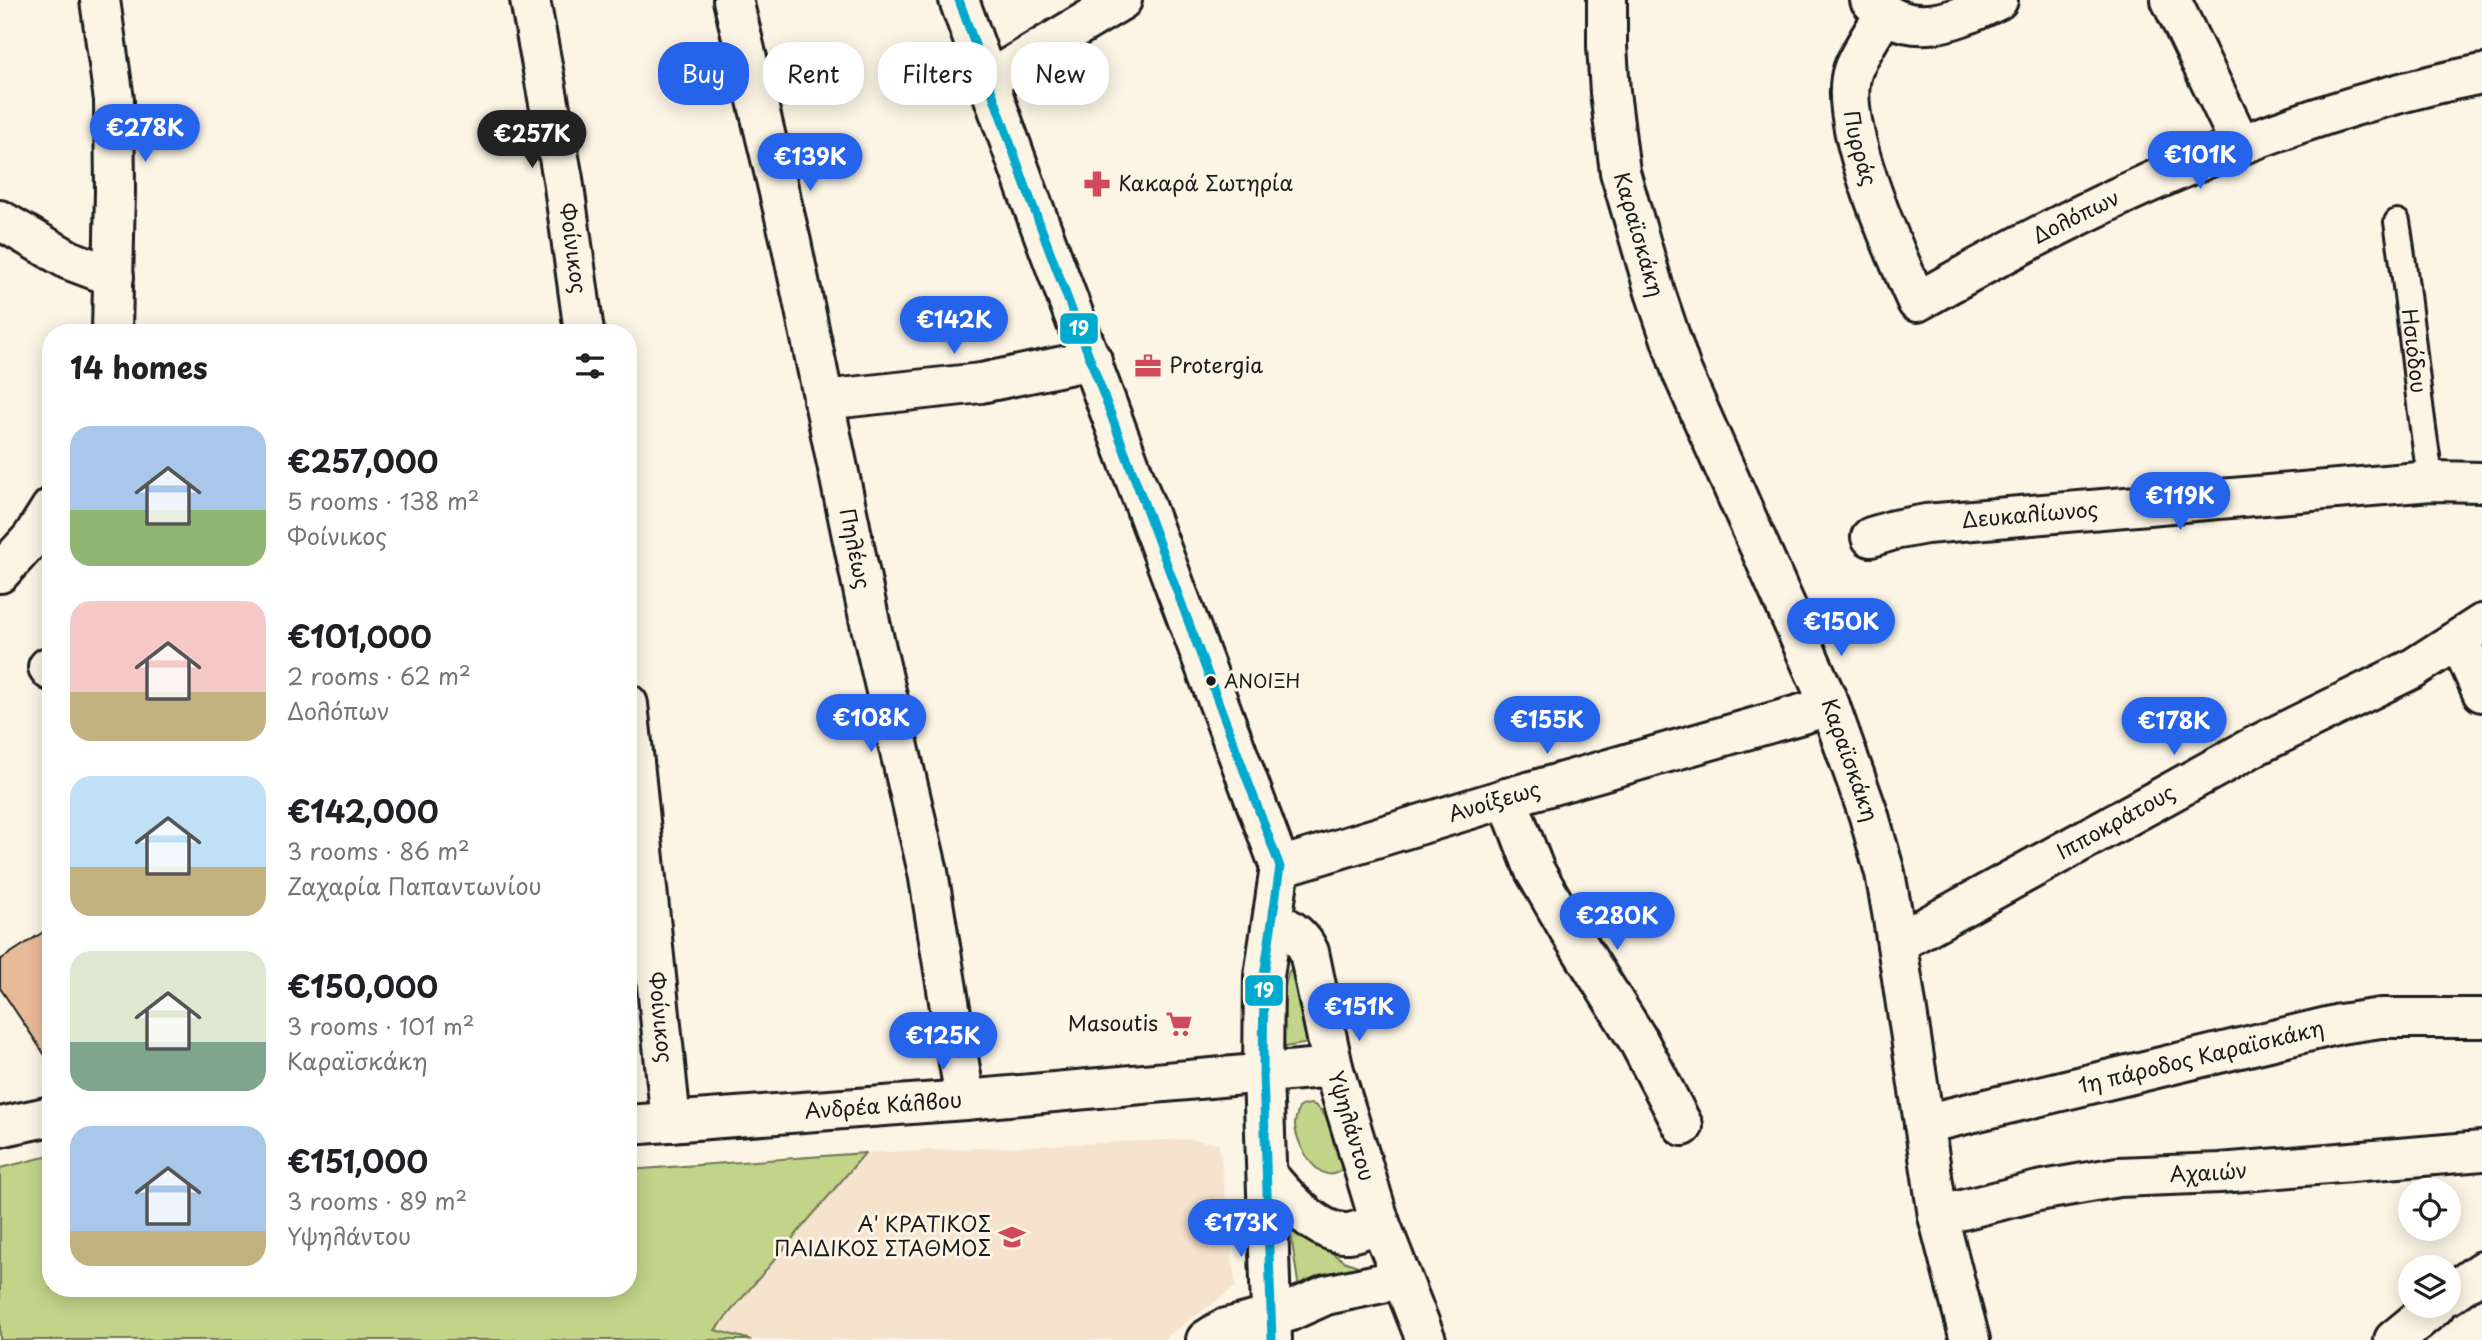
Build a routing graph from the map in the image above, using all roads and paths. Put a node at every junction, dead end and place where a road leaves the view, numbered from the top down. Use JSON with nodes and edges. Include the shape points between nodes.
{"nodes":[{"id":1,"x":100,"y":0,"type":"edge"},
{"id":2,"x":530,"y":0,"type":"edge"},
{"id":3,"x":733,"y":0,"type":"edge"},
{"id":4,"x":959,"y":0,"type":"edge"},
{"id":5,"x":1122,"y":0,"type":"edge"},
{"id":6,"x":1607,"y":0,"type":"edge"},
{"id":7,"x":1997,"y":0,"type":"edge"},
{"id":8,"x":2171,"y":0,"type":"edge"},
{"id":9,"x":1878,"y":7,"type":"edge"},
{"id":10,"x":974,"y":42,"type":"edge"},
{"id":11,"x":2482,"y":74,"type":"edge"},
{"id":12,"x":997,"y":75,"type":"edge"},
{"id":13,"x":996,"y":105,"type":"edge"},
{"id":14,"x":2241,"y":143,"type":"junction"},
{"id":15,"x":0,"y":220,"type":"edge"},
{"id":16,"x":2396,"y":222,"type":"dead end"},
{"id":17,"x":114,"y":277,"type":"junction"},
{"id":18,"x":1917,"y":302,"type":"joint"},
{"id":19,"x":112,"y":324,"type":"edge"},
{"id":20,"x":583,"y":324,"type":"edge"},
{"id":21,"x":1092,"y":360,"type":"junction"},
{"id":22,"x":823,"y":400,"type":"junction"},
{"id":23,"x":2431,"y":481,"type":"junction"},
{"id":24,"x":2482,"y":482,"type":"edge"},
{"id":25,"x":42,"y":522,"type":"edge"},
{"id":26,"x":1871,"y":537,"type":"dead end"},
{"id":27,"x":0,"y":573,"type":"edge"},
{"id":28,"x":2471,"y":632,"type":"edge"},
{"id":29,"x":2482,"y":692,"type":"edge"},
{"id":30,"x":1830,"y":706,"type":"junction"},
{"id":31,"x":637,"y":791,"type":"edge"},
{"id":32,"x":1507,"y":798,"type":"junction"},
{"id":33,"x":1280,"y":867,"type":"junction"},
{"id":34,"x":1273,"y":921,"type":"junction"},
{"id":35,"x":1897,"y":943,"type":"junction"},
{"id":36,"x":2482,"y":1018,"type":"edge"},
{"id":37,"x":1333,"y":1067,"type":"junction"},
{"id":38,"x":1263,"y":1074,"type":"junction"},
{"id":39,"x":965,"y":1100,"type":"junction"},
{"id":40,"x":42,"y":1117,"type":"edge"},
{"id":41,"x":671,"y":1122,"type":"junction"},
{"id":42,"x":2,"y":1123,"type":"edge"},
{"id":43,"x":637,"y":1124,"type":"edge"},
{"id":44,"x":1924,"y":1124,"type":"junction"},
{"id":45,"x":1683,"y":1126,"type":"dead end"},
{"id":46,"x":2482,"y":1151,"type":"edge"},
{"id":47,"x":1268,"y":1176,"type":"junction"},
{"id":48,"x":1938,"y":1216,"type":"junction"},
{"id":49,"x":1380,"y":1223,"type":"junction"},
{"id":50,"x":2482,"y":1271,"type":"edge"},
{"id":51,"x":1401,"y":1279,"type":"junction"},
{"id":52,"x":2461,"y":1286,"type":"edge"},
{"id":53,"x":2421,"y":1318,"type":"edge"},
{"id":54,"x":1272,"y":1328,"type":"edge"},
{"id":55,"x":1206,"y":1340,"type":"edge"},
{"id":56,"x":1426,"y":1340,"type":"edge"},
{"id":57,"x":1970,"y":1340,"type":"edge"},
{"id":58,"x":2394,"y":1340,"type":"edge"}],
"edges":[{"from":1,"to":17,"type":"street","via":[[114,100]]},
{"from":2,"to":20,"type":"street","name":"Φοίνικος","via":[[564,179]]},
{"from":3,"to":22,"type":"street","name":"Πηλέως"},
{"from":4,"to":10,"type":"street"},
{"from":5,"to":12,"type":"street"},
{"from":6,"to":30,"type":"street","name":"Καραϊσκάκη","via":[[1610,92],[1620,172],[1655,292],[1682,372]]},
{"from":7,"to":9,"type":"street","via":[[1943,24],[1911,24]]},
{"from":8,"to":14,"type":"street"},
{"from":9,"to":18,"type":"street","name":"Πυρράς","via":[[1853,71],[1850,97],[1858,146],[1884,228]]},
{"from":11,"to":14,"type":"street","name":"Δολόπων","via":[[2376,100]]},
{"from":13,"to":21,"type":"street"},
{"from":14,"to":18,"type":"street","name":"Δολόπων","via":[[2070,220]]},
{"from":15,"to":17,"type":"street","via":[[69,260]]},
{"from":16,"to":23,"type":"lane","name":"Ησιόδου"},
{"from":17,"to":19,"type":"street"},
{"from":21,"to":22,"type":"street","via":[[981,383]]},
{"from":21,"to":33,"type":"street"},
{"from":22,"to":39,"type":"street","name":"Πηλέως","via":[[928,872]]},
{"from":23,"to":24,"type":"street","name":"Δευκαλίωνος"},
{"from":23,"to":26,"type":"street","name":"Δευκαλίωνος","via":[[1926,524]]},
{"from":25,"to":27,"type":"street"},
{"from":28,"to":29,"type":"street"},
{"from":28,"to":35,"type":"street","name":"Ιπποκράτους","via":[[2412,669],[2253,747]]},
{"from":30,"to":32,"type":"street","name":"Ανοίξεως"},
{"from":30,"to":35,"type":"street","name":"Καραϊσκάκη","via":[[1869,816]]},
{"from":31,"to":41,"type":"street","name":"Φοίνικος"},
{"from":32,"to":33,"type":"street","name":"Ανοίξεως"},
{"from":32,"to":45,"type":"street","via":[[1535,871],[1638,1040]]},
{"from":33,"to":34,"type":"street"},
{"from":34,"to":37,"type":"street","name":"Υψηλάντου","via":[[1304,940],[1309,952]]},
{"from":34,"to":38,"type":"street","via":[[1264,976]]},
{"from":35,"to":44,"type":"street","name":"Καραϊσκάκη"},
{"from":36,"to":44,"type":"street","name":"1η πάροδος Καραϊσκάκη","via":[[2381,1018],[2340,1024]]},
{"from":37,"to":38,"type":"street","name":"Ανδρέα Κάλβου"},
{"from":37,"to":49,"type":"street","name":"Υψηλάντου"},
{"from":38,"to":39,"type":"street","name":"Ανδρέα Κάλβου"},
{"from":38,"to":47,"type":"street"},
{"from":39,"to":41,"type":"street","name":"Ανδρέα Κάλβου"},
{"from":40,"to":42,"type":"street"},
{"from":41,"to":43,"type":"street","name":"Ανδρέα Κάλβου"},
{"from":44,"to":48,"type":"street","name":"Καραϊσκάκη"},
{"from":46,"to":48,"type":"street","name":"Αχαιών","via":[[2118,1177]]},
{"from":47,"to":49,"type":"street","via":[[1295,1207],[1330,1228],[1349,1233]]},
{"from":47,"to":54,"type":"street"},
{"from":48,"to":57,"type":"street","name":"Καραϊσκάκη"},
{"from":49,"to":51,"type":"street","name":"Υψηλάντου"},
{"from":50,"to":52,"type":"street"},
{"from":51,"to":54,"type":"street","via":[[1326,1296],[1288,1312]]},
{"from":51,"to":56,"type":"street","name":"Υψηλάντου"},
{"from":53,"to":58,"type":"street"},
{"from":54,"to":55,"type":"street","via":[[1223,1329]]}]}
